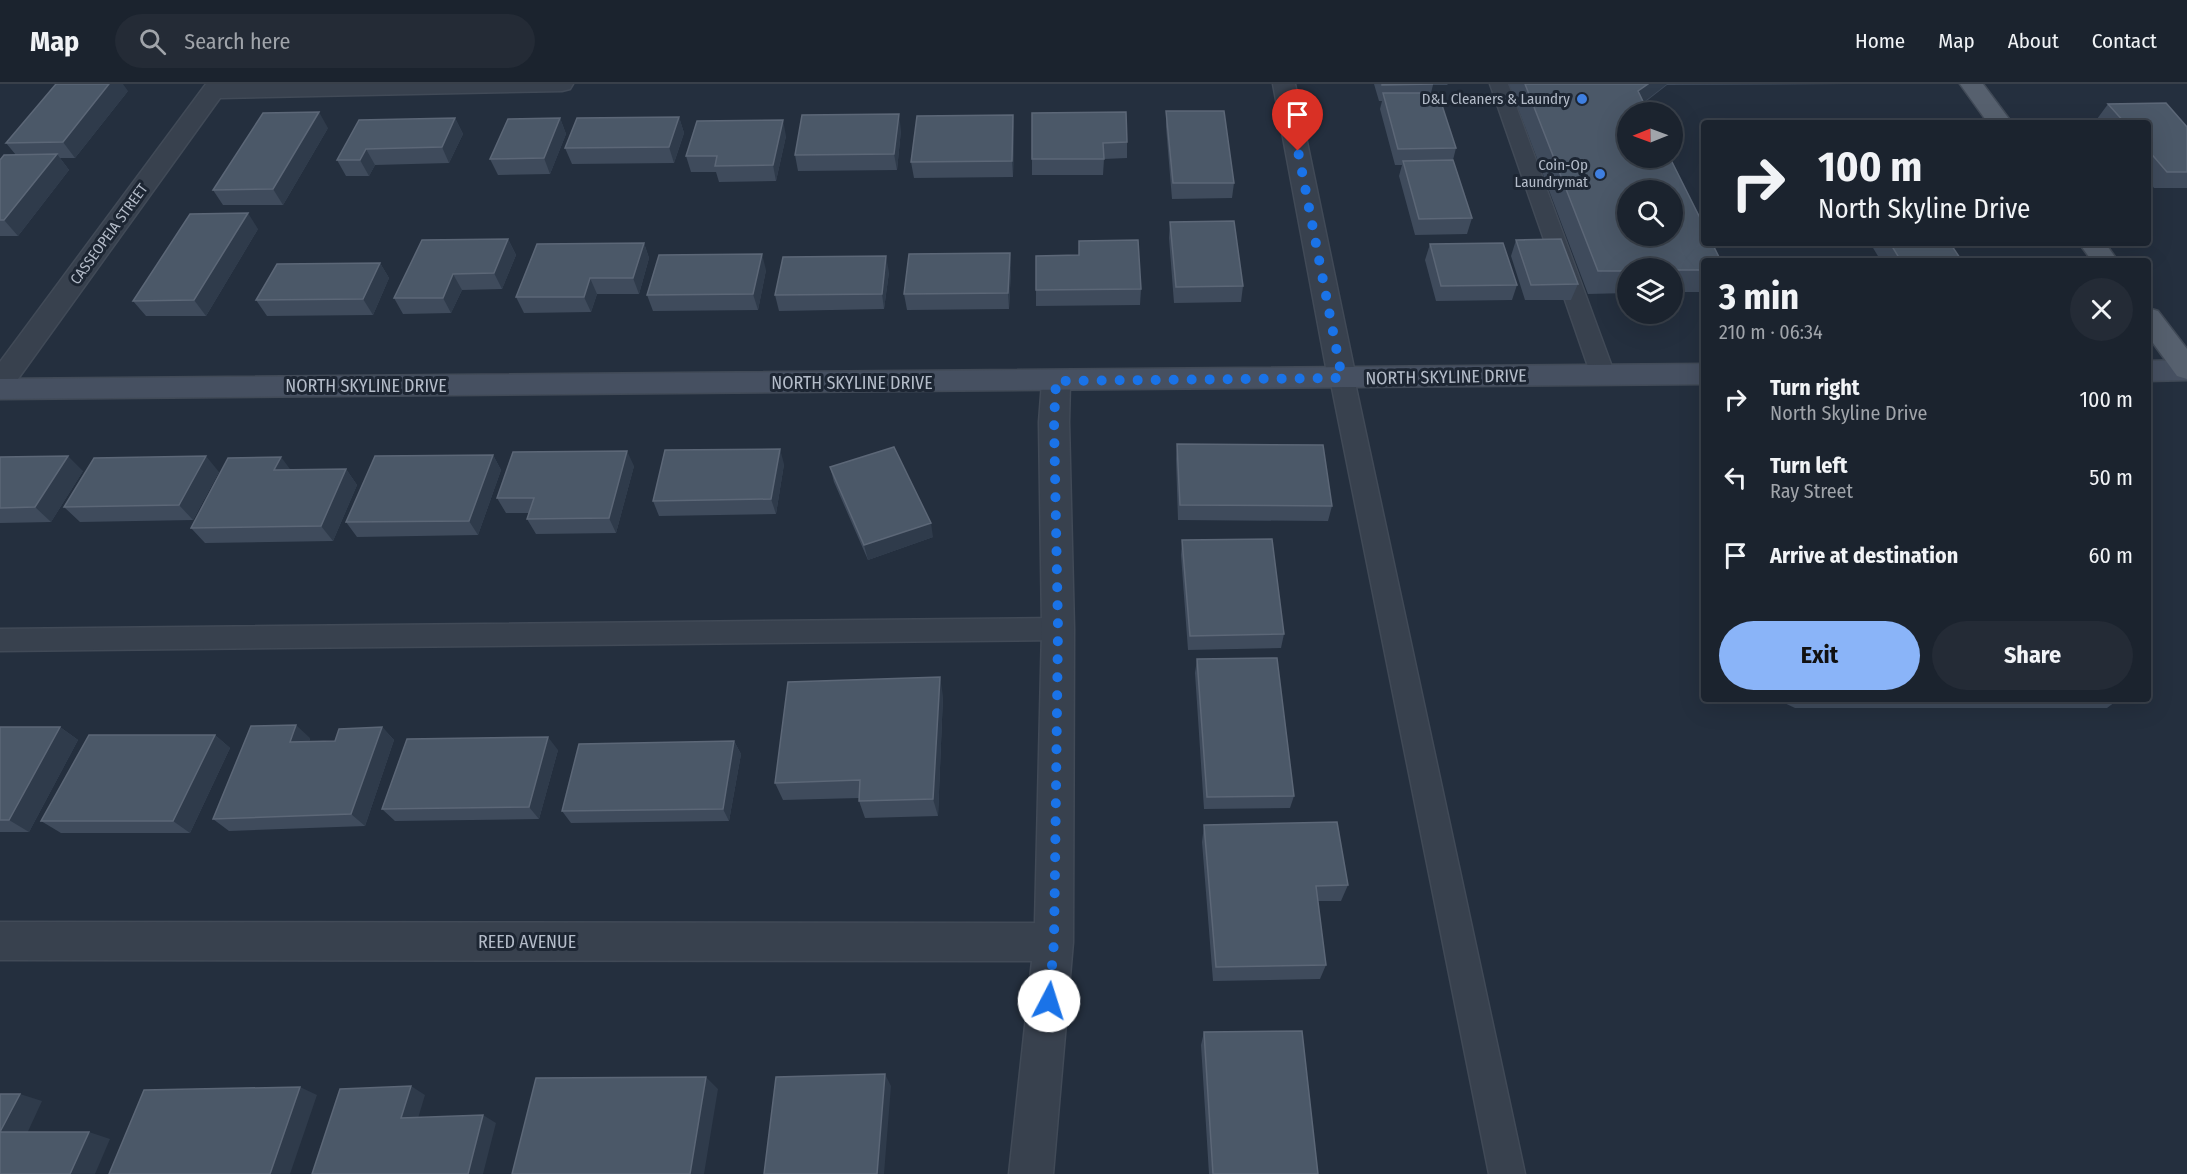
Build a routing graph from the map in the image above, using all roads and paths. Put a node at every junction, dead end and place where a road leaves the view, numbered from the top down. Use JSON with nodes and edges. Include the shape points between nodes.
{"nodes":[{"id":1,"x":562,"y":84,"type":"edge"},
{"id":2,"x":1284,"y":84,"type":"edge"},
{"id":3,"x":1499,"y":84,"type":"edge"},
{"id":4,"x":1971,"y":84,"type":"edge"},
{"id":5,"x":215,"y":87,"type":"edge"},
{"id":6,"x":1998,"y":120,"type":"edge"},
{"id":7,"x":2151,"y":321,"type":"edge"},
{"id":8,"x":2187,"y":370,"type":"edge"},
{"id":9,"x":2151,"y":371,"type":"edge"},
{"id":10,"x":1701,"y":374,"type":"edge"},
{"id":11,"x":1603,"y":375,"type":"junction"},
{"id":12,"x":1342,"y":378,"type":"junction"},
{"id":13,"x":1056,"y":381,"type":"junction"},
{"id":14,"x":0,"y":383,"type":"edge"},
{"id":15,"x":0,"y":389,"type":"edge"},
{"id":16,"x":1058,"y":628,"type":"junction"},
{"id":17,"x":0,"y":640,"type":"edge"},
{"id":18,"x":0,"y":941,"type":"edge"},
{"id":19,"x":1054,"y":942,"type":"junction"},
{"id":20,"x":1031,"y":1174,"type":"edge"},
{"id":21,"x":1508,"y":1174,"type":"edge"}],
"edges":[{"from":1,"to":5,"type":"street"},
{"from":2,"to":12,"type":"street"},
{"from":3,"to":11,"type":"lane"},
{"from":4,"to":6,"type":"main road"},
{"from":5,"to":14,"type":"street","name":"CASSEOPEIA STREET"},
{"from":7,"to":8,"type":"main road"},
{"from":8,"to":9,"type":"main road"},
{"from":10,"to":11,"type":"main road","name":"NORTH SKYLINE DRIVE"},
{"from":11,"to":12,"type":"main road","name":"NORTH SKYLINE DRIVE"},
{"from":12,"to":13,"type":"main road","name":"NORTH SKYLINE DRIVE"},
{"from":12,"to":21,"type":"lane"},
{"from":13,"to":15,"type":"main road","name":"NORTH SKYLINE DRIVE"},
{"from":13,"to":16,"type":"street"},
{"from":16,"to":17,"type":"lane"},
{"from":16,"to":19,"type":"street"},
{"from":18,"to":19,"type":"street","name":"REED AVENUE"},
{"from":19,"to":20,"type":"street"}]}
